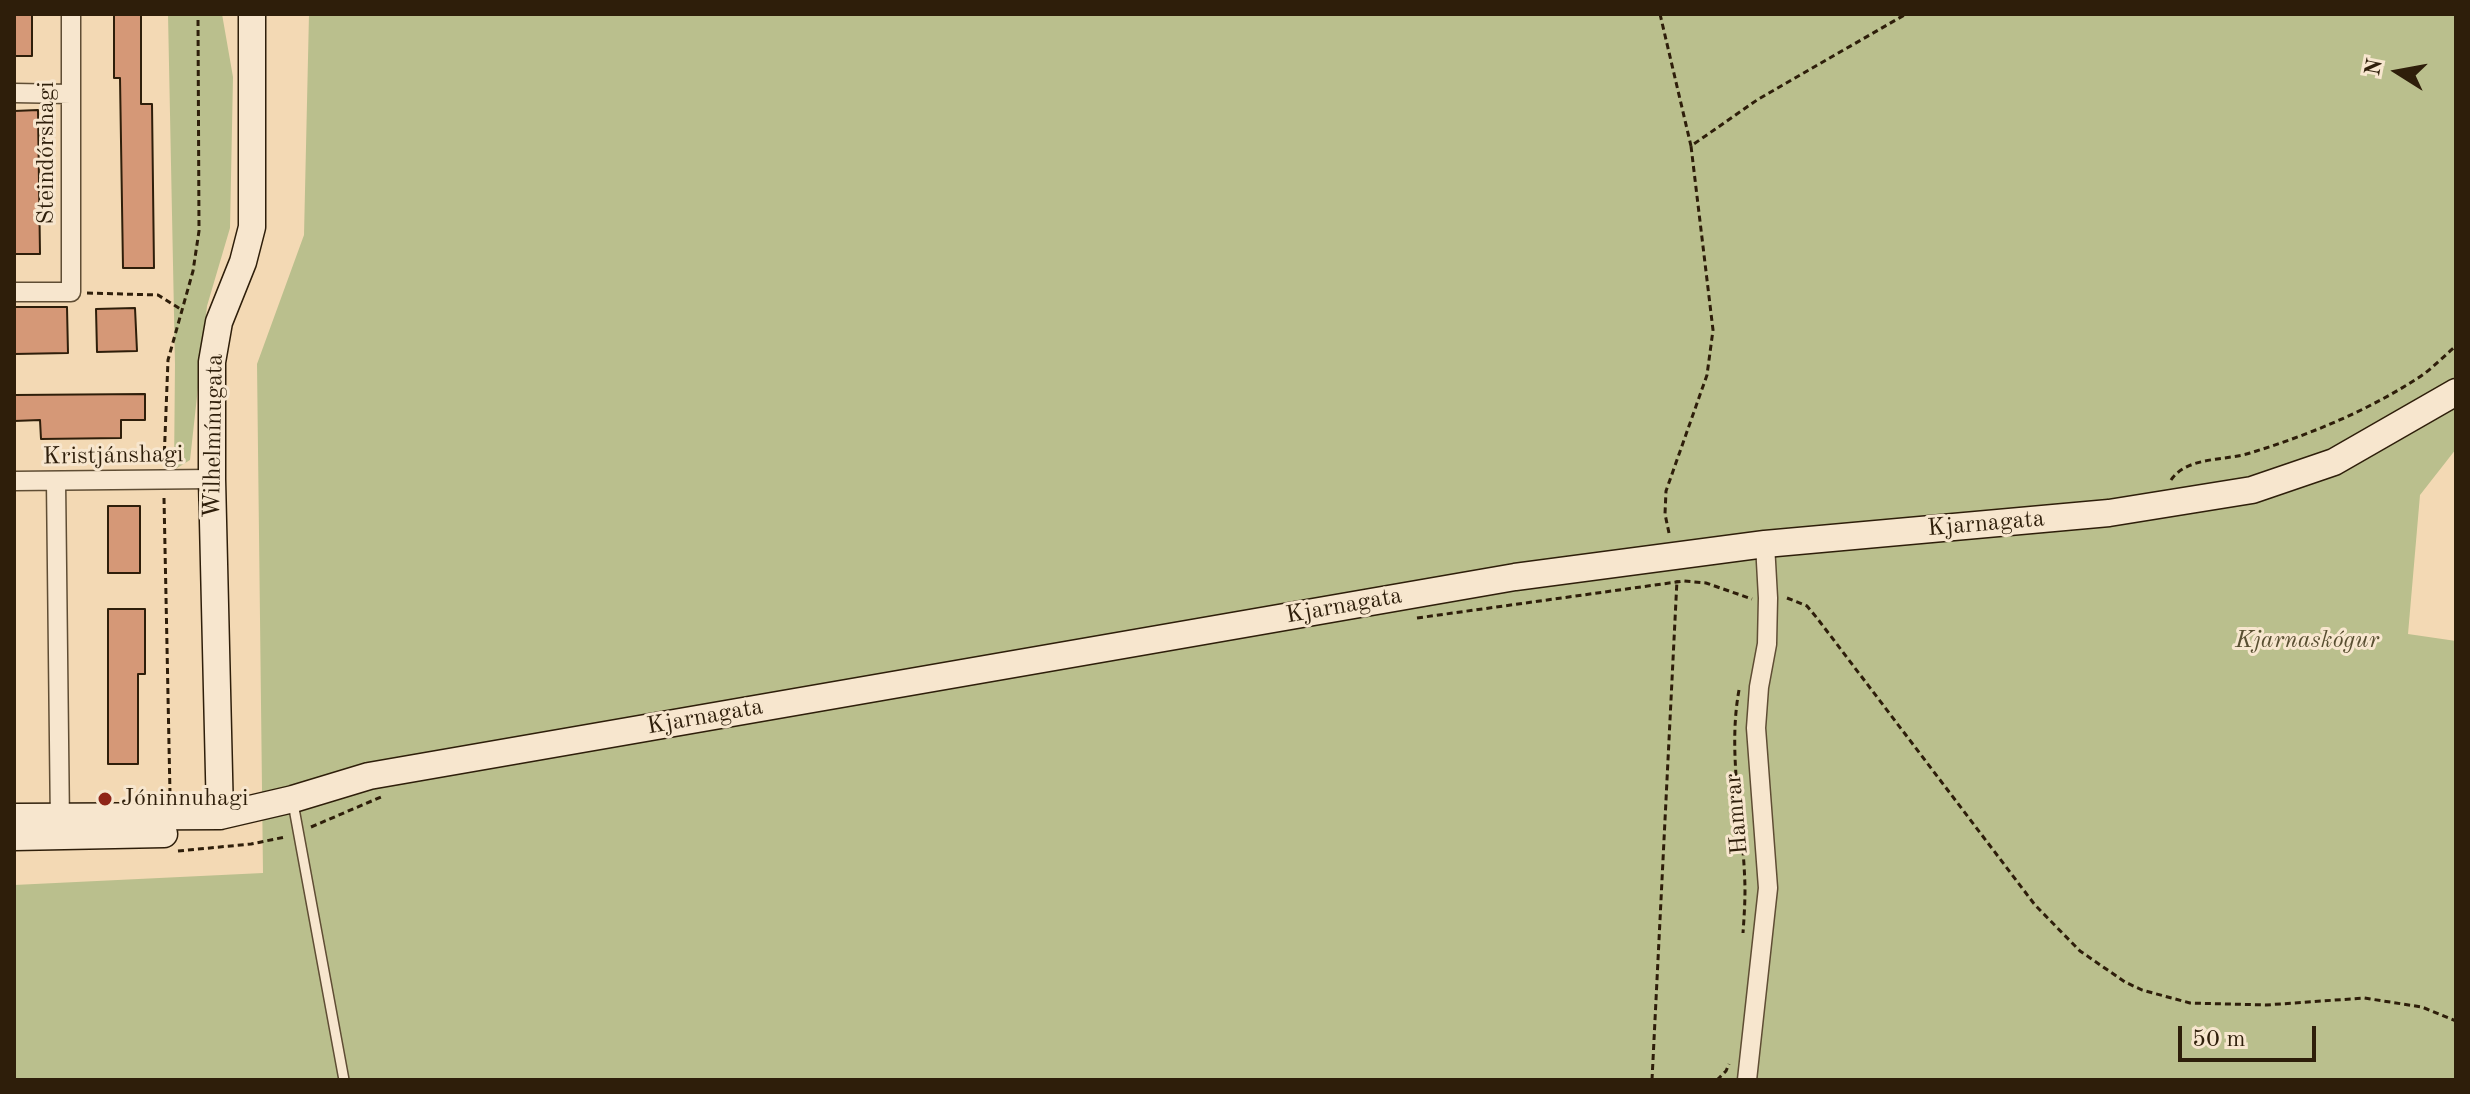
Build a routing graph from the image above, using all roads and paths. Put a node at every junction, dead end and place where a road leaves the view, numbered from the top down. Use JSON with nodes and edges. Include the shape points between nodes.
{"nodes":[{"id":1,"x":71,"y":14,"type":"edge"},
{"id":2,"x":198,"y":14,"type":"edge"},
{"id":3,"x":252,"y":14,"type":"edge"},
{"id":4,"x":1660,"y":14,"type":"edge"},
{"id":5,"x":1906,"y":14,"type":"edge"},
{"id":6,"x":14,"y":93,"type":"edge"},
{"id":7,"x":71,"y":94,"type":"junction"},
{"id":8,"x":1691,"y":146,"type":"junction"},
{"id":9,"x":14,"y":292,"type":"edge"},
{"id":10,"x":71,"y":292,"type":"junction"},
{"id":11,"x":182,"y":310,"type":"junction"},
{"id":12,"x":2456,"y":346,"type":"edge"},
{"id":13,"x":2456,"y":392,"type":"edge"},
{"id":14,"x":212,"y":479,"type":"junction"},
{"id":15,"x":164,"y":480,"type":"junction"},
{"id":16,"x":14,"y":481,"type":"edge"},
{"id":17,"x":56,"y":481,"type":"junction"},
{"id":18,"x":2156,"y":504,"type":"junction"},
{"id":19,"x":1765,"y":544,"type":"junction"},
{"id":20,"x":1675,"y":569,"type":"junction"},
{"id":21,"x":1761,"y":603,"type":"junction"},
{"id":22,"x":1410,"y":619,"type":"dead end"},
{"id":23,"x":1741,"y":679,"type":"dead end"},
{"id":24,"x":388,"y":794,"type":"dead end"},
{"id":25,"x":293,"y":799,"type":"junction"},
{"id":26,"x":220,"y":816,"type":"junction"},
{"id":27,"x":14,"y":817,"type":"edge"},
{"id":28,"x":171,"y":817,"type":"junction"},
{"id":29,"x":60,"y":826,"type":"junction"},
{"id":30,"x":297,"y":832,"type":"junction"},
{"id":31,"x":14,"y":837,"type":"edge"},
{"id":32,"x":175,"y":851,"type":"dead end"},
{"id":33,"x":1743,"y":936,"type":"dead end"},
{"id":34,"x":2456,"y":1021,"type":"edge"},
{"id":35,"x":1730,"y":1062,"type":"dead end"},
{"id":36,"x":344,"y":1080,"type":"edge"},
{"id":37,"x":1652,"y":1080,"type":"edge"},
{"id":38,"x":1717,"y":1080,"type":"edge"},
{"id":39,"x":1747,"y":1080,"type":"edge"}],
"edges":[{"from":1,"to":7,"type":"street","name":"Steindórshagi"},
{"from":2,"to":11,"type":"path","via":[[199,231]]},
{"from":3,"to":14,"type":"street","name":"Wilhelmínugata","via":[[253,214],[248,245],[215,341]]},
{"from":4,"to":8,"type":"path"},
{"from":5,"to":8,"type":"path","via":[[1757,100]]},
{"from":6,"to":7,"type":"street"},
{"from":7,"to":10,"type":"street","name":"Steindórshagi"},
{"from":8,"to":20,"type":"path","via":[[1713,330],[1707,375],[1666,491]]},
{"from":9,"to":10,"type":"street"},
{"from":10,"to":11,"type":"path","via":[[158,295]]},
{"from":11,"to":15,"type":"path","via":[[168,360]]},
{"from":12,"to":18,"type":"path","via":[[2420,377],[2349,415],[2288,442],[2235,458],[2201,461],[2175,474]]},
{"from":13,"to":18,"type":"street","name":"Kjarnagata","via":[[2334,462],[2252,490]]},
{"from":14,"to":15,"type":"street","name":"Kristjánshagi"},
{"from":14,"to":26,"type":"street","name":"Wilhelmínugata"},
{"from":15,"to":17,"type":"street","name":"Kristjánshagi"},
{"from":15,"to":28,"type":"path"},
{"from":16,"to":17,"type":"street","name":"Kristjánshagi"},
{"from":17,"to":29,"type":"street"},
{"from":18,"to":19,"type":"street","name":"Kjarnagata","via":[[2109,513]]},
{"from":19,"to":20,"type":"street","name":"Kjarnagata"},
{"from":19,"to":21,"type":"street","name":"Hamrar"},
{"from":20,"to":21,"type":"path"},
{"from":20,"to":22,"type":"path"},
{"from":20,"to":25,"type":"street","name":"Kjarnagata","via":[[1515,577],[369,776]]},
{"from":20,"to":37,"type":"path"},
{"from":21,"to":34,"type":"path","via":[[1786,598],[1807,606],[2035,905],[2080,951],[2125,982],[2190,1003],[2266,1005],[2364,998],[2422,1007]]},
{"from":21,"to":39,"type":"street","name":"Hamrar","via":[[1767,644],[1756,728],[1768,888]]},
{"from":23,"to":33,"type":"path","via":[[1735,749],[1745,889]]},
{"from":24,"to":30,"type":"path"},
{"from":25,"to":26,"type":"street","name":"Kjarnagata"},
{"from":25,"to":30,"type":"lane"},
{"from":26,"to":28,"type":"street","name":"Kjarnagata"},
{"from":26,"to":29,"type":"street","name":"Kjarnagata","via":[[171,834]]},
{"from":27,"to":29,"type":"street","name":"Kjarnagata"},
{"from":28,"to":29,"type":"street","name":"Kjarnagata"},
{"from":29,"to":31,"type":"street","name":"Kjarnagata"},
{"from":30,"to":32,"type":"path","via":[[251,844]]},
{"from":30,"to":36,"type":"lane"},
{"from":35,"to":38,"type":"path"}]}
